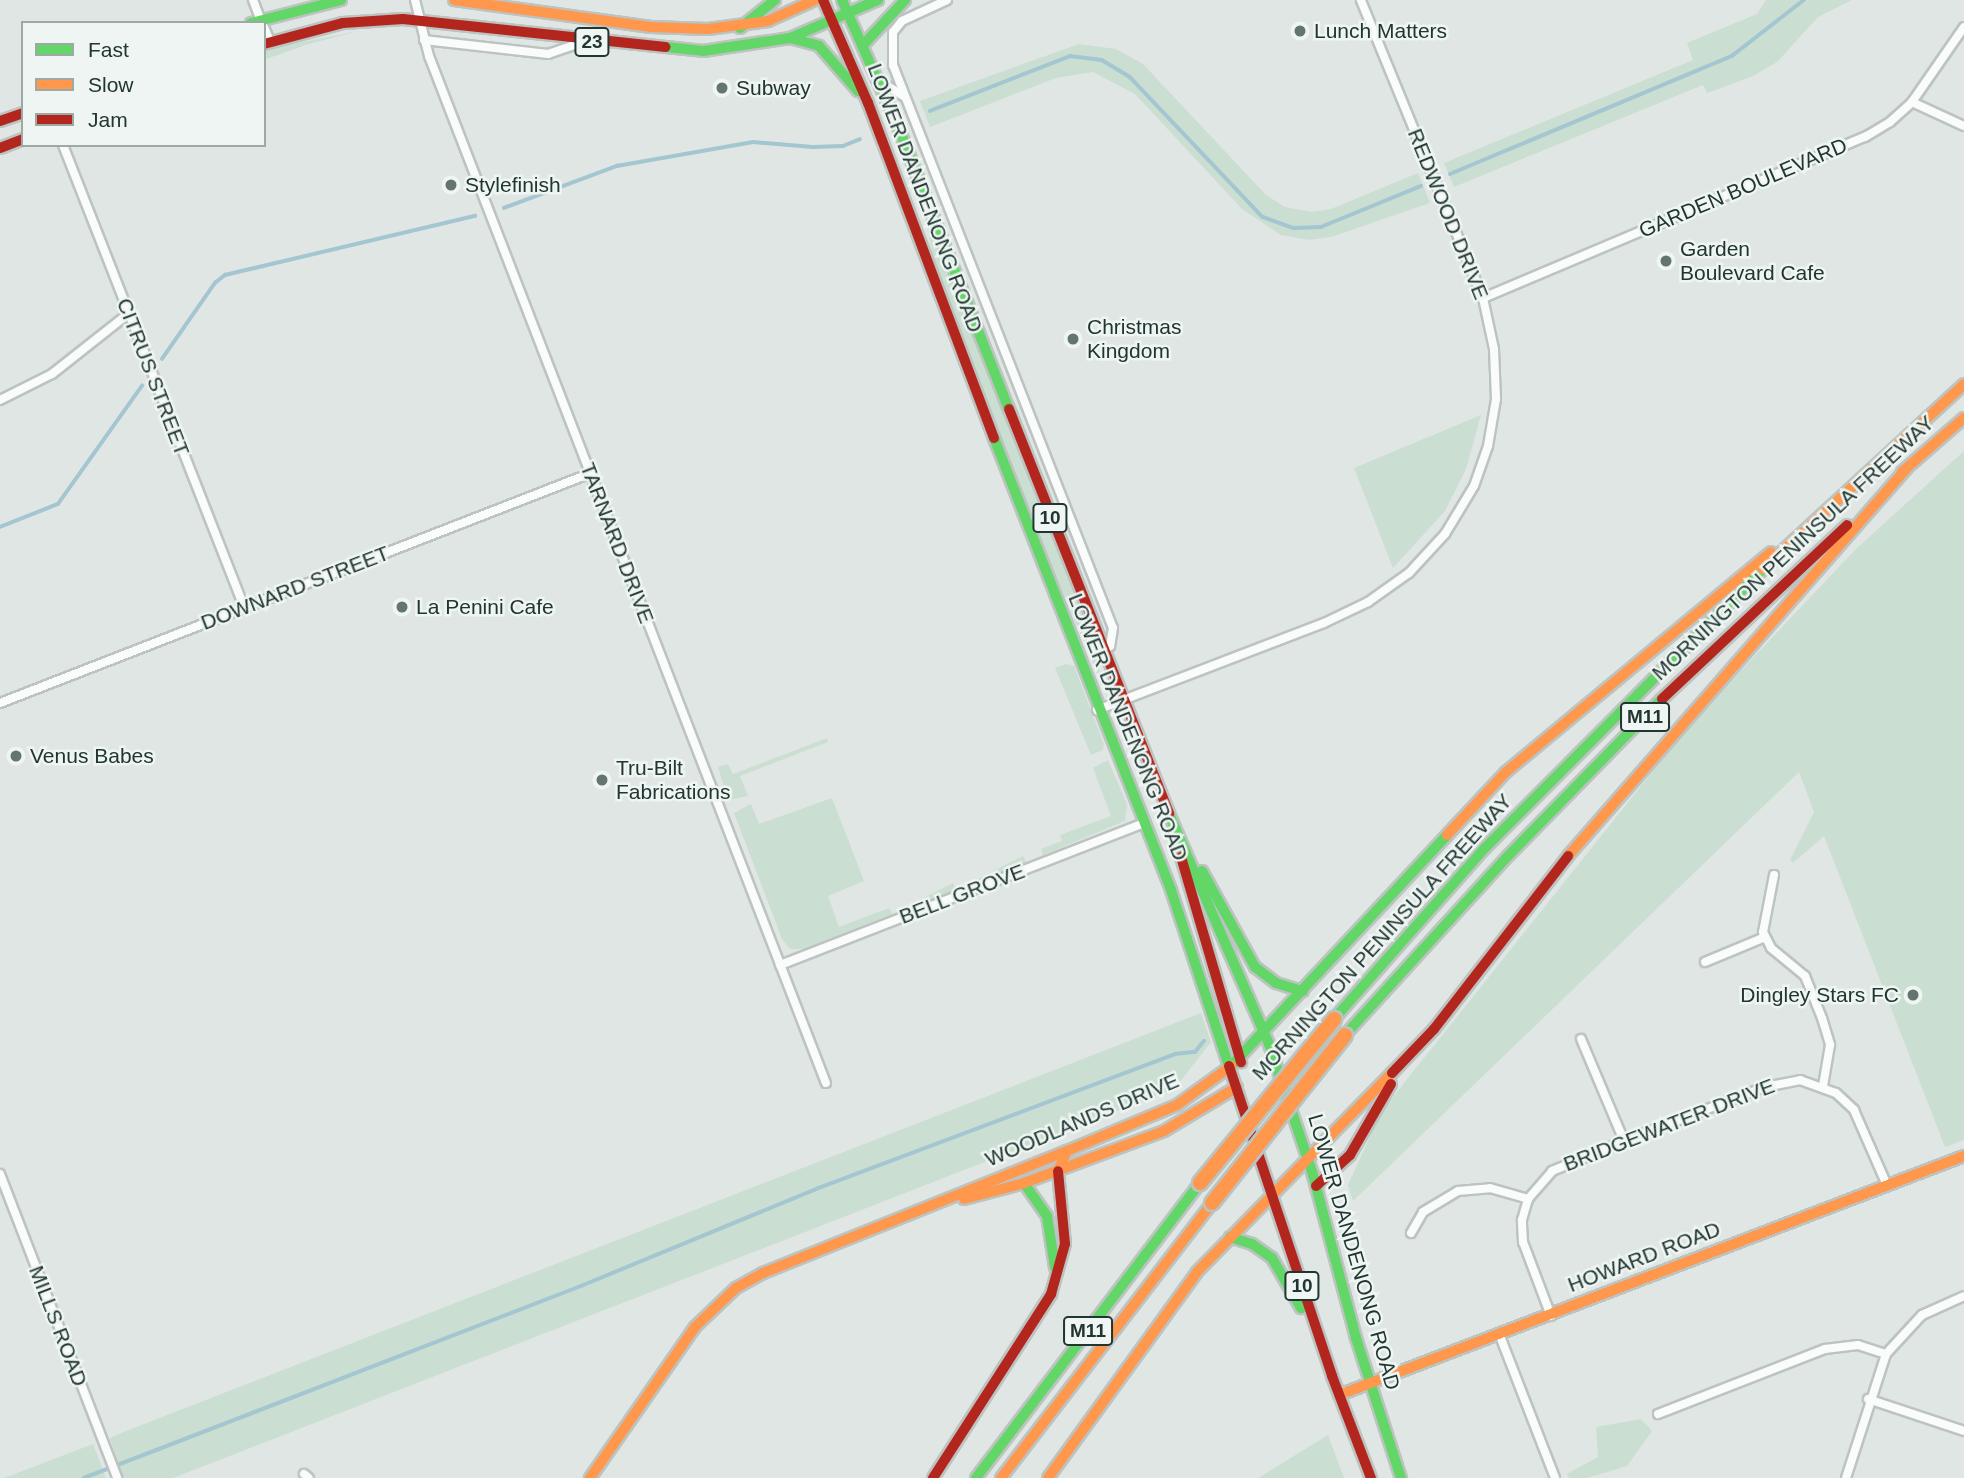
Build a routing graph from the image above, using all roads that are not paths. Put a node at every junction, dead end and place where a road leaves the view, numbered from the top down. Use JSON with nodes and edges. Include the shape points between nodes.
{"nodes":[{"id":1,"x":253,"y":0,"type":"edge"},
{"id":2,"x":341,"y":0,"type":"edge"},
{"id":3,"x":415,"y":0,"type":"edge"},
{"id":4,"x":454,"y":0,"type":"edge"},
{"id":5,"x":775,"y":0,"type":"edge"},
{"id":6,"x":815,"y":0,"type":"edge"},
{"id":7,"x":822,"y":0,"type":"edge"},
{"id":8,"x":878,"y":0,"type":"edge"},
{"id":9,"x":905,"y":0,"type":"edge"},
{"id":10,"x":947,"y":0,"type":"edge"},
{"id":11,"x":1361,"y":0,"type":"edge"},
{"id":12,"x":845,"y":6,"type":"edge"},
{"id":13,"x":834,"y":18,"type":"junction"},
{"id":14,"x":419,"y":20,"type":"junction"},
{"id":15,"x":259,"y":21,"type":"edge"},
{"id":16,"x":266,"y":21,"type":"edge"},
{"id":17,"x":1964,"y":27,"type":"edge"},
{"id":18,"x":740,"y":28,"type":"junction"},
{"id":19,"x":790,"y":38,"type":"junction"},
{"id":20,"x":424,"y":40,"type":"junction"},
{"id":21,"x":586,"y":41,"type":"junction"},
{"id":22,"x":267,"y":43,"type":"edge"},
{"id":23,"x":864,"y":44,"type":"junction"},
{"id":24,"x":878,"y":81,"type":"junction"},
{"id":25,"x":905,"y":97,"type":"junction"},
{"id":26,"x":1912,"y":102,"type":"junction"},
{"id":27,"x":868,"y":103,"type":"junction"},
{"id":28,"x":21,"y":114,"type":"edge"},
{"id":29,"x":0,"y":121,"type":"edge"},
{"id":30,"x":1964,"y":126,"type":"edge"},
{"id":31,"x":21,"y":140,"type":"edge"},
{"id":32,"x":64,"y":147,"type":"edge"},
{"id":33,"x":0,"y":148,"type":"edge"},
{"id":34,"x":1483,"y":298,"type":"junction"},
{"id":35,"x":128,"y":314,"type":"junction"},
{"id":36,"x":1964,"y":384,"type":"edge"},
{"id":37,"x":0,"y":400,"type":"edge"},
{"id":38,"x":1964,"y":418,"type":"edge"},
{"id":39,"x":1907,"y":468,"type":"junction"},
{"id":40,"x":591,"y":473,"type":"junction"},
{"id":41,"x":1849,"y":490,"type":"junction"},
{"id":42,"x":244,"y":608,"type":"junction"},
{"id":43,"x":1102,"y":652,"type":"junction"},
{"id":44,"x":1124,"y":699,"type":"junction"},
{"id":45,"x":0,"y":703,"type":"edge"},
{"id":46,"x":1097,"y":710,"type":"junction"},
{"id":47,"x":1170,"y":818,"type":"junction"},
{"id":48,"x":1144,"y":822,"type":"junction"},
{"id":49,"x":1183,"y":844,"type":"junction"},
{"id":50,"x":1774,"y":875,"type":"dead end"},
{"id":51,"x":1765,"y":937,"type":"junction"},
{"id":52,"x":1704,"y":962,"type":"dead end"},
{"id":53,"x":780,"y":965,"type":"junction"},
{"id":54,"x":1303,"y":990,"type":"junction"},
{"id":55,"x":1265,"y":1032,"type":"junction"},
{"id":56,"x":1581,"y":1039,"type":"dead end"},
{"id":57,"x":1420,"y":1044,"type":"junction"},
{"id":58,"x":1236,"y":1062,"type":"junction"},
{"id":59,"x":826,"y":1083,"type":"dead end"},
{"id":60,"x":1823,"y":1086,"type":"junction"},
{"id":61,"x":1237,"y":1087,"type":"junction"},
{"id":62,"x":1624,"y":1141,"type":"junction"},
{"id":63,"x":1067,"y":1151,"type":"junction"},
{"id":64,"x":1964,"y":1156,"type":"edge"},
{"id":65,"x":1308,"y":1160,"type":"junction"},
{"id":66,"x":1058,"y":1171,"type":"junction"},
{"id":67,"x":0,"y":1174,"type":"edge"},
{"id":68,"x":1024,"y":1183,"type":"junction"},
{"id":69,"x":1888,"y":1185,"type":"junction"},
{"id":70,"x":1317,"y":1186,"type":"junction"},
{"id":71,"x":1271,"y":1195,"type":"junction"},
{"id":72,"x":1528,"y":1199,"type":"junction"},
{"id":73,"x":944,"y":1204,"type":"junction"},
{"id":74,"x":1411,"y":1233,"type":"dead end"},
{"id":75,"x":1230,"y":1237,"type":"junction"},
{"id":76,"x":1054,"y":1286,"type":"junction"},
{"id":77,"x":1964,"y":1296,"type":"edge"},
{"id":78,"x":1551,"y":1316,"type":"junction"},
{"id":79,"x":1500,"y":1336,"type":"junction"},
{"id":80,"x":1886,"y":1354,"type":"junction"},
{"id":81,"x":1332,"y":1376,"type":"junction"},
{"id":82,"x":1370,"y":1385,"type":"junction"},
{"id":83,"x":1339,"y":1395,"type":"junction"},
{"id":84,"x":1868,"y":1399,"type":"junction"},
{"id":85,"x":1658,"y":1414,"type":"dead end"},
{"id":86,"x":1964,"y":1431,"type":"edge"},
{"id":87,"x":117,"y":1478,"type":"edge"},
{"id":88,"x":590,"y":1478,"type":"edge"},
{"id":89,"x":933,"y":1478,"type":"edge"},
{"id":90,"x":976,"y":1478,"type":"edge"},
{"id":91,"x":1000,"y":1478,"type":"edge"},
{"id":92,"x":1048,"y":1478,"type":"edge"},
{"id":93,"x":1371,"y":1478,"type":"edge"},
{"id":94,"x":1401,"y":1478,"type":"edge"},
{"id":95,"x":1555,"y":1478,"type":"edge"},
{"id":96,"x":1846,"y":1478,"type":"edge"}],
"edges":[{"from":1,"to":15,"type":"street"},
{"from":2,"to":16,"type":"main road"},
{"from":3,"to":14,"type":"street","name":"TARNARD DRIVE"},
{"from":4,"to":18,"type":"main road","number":"23","via":[[651,27]]},
{"from":5,"to":18,"type":"main road"},
{"from":6,"to":18,"type":"main road","number":"23"},
{"from":7,"to":13,"type":"main road","name":"LOWER DANDENONG ROAD","number":"10"},
{"from":8,"to":12,"type":"main road","number":"23"},
{"from":9,"to":23,"type":"main road"},
{"from":10,"to":25,"type":"street","name":"LOWER DANDENONG ROAD","via":[[902,21],[890,43]]},
{"from":11,"to":34,"type":"street","name":"REDWOOD DRIVE"},
{"from":12,"to":13,"type":"main road","number":"23"},
{"from":12,"to":23,"type":"main road","name":"LOWER DANDENONG ROAD","number":"10"},
{"from":13,"to":19,"type":"main road","number":"23"},
{"from":13,"to":27,"type":"main road","name":"LOWER DANDENONG ROAD","number":"10"},
{"from":14,"to":20,"type":"street","name":"TARNARD DRIVE"},
{"from":14,"to":21,"type":"main road","number":"23"},
{"from":14,"to":22,"type":"main road","number":"23","via":[[343,23]]},
{"from":17,"to":26,"type":"street","name":"GARDEN BOULEVARD"},
{"from":19,"to":21,"type":"main road","number":"23","via":[[702,51]]},
{"from":19,"to":27,"type":"main road","via":[[819,46]]},
{"from":20,"to":21,"type":"street","via":[[548,54]]},
{"from":20,"to":40,"type":"street","name":"TARNARD DRIVE"},
{"from":23,"to":24,"type":"main road","name":"LOWER DANDENONG ROAD","number":"10"},
{"from":24,"to":25,"type":"street","name":"LOWER DANDENONG ROAD"},
{"from":24,"to":43,"type":"main road","name":"LOWER DANDENONG ROAD","number":"10"},
{"from":25,"to":43,"type":"street","name":"LOWER DANDENONG ROAD","via":[[1113,628],[1110,646]]},
{"from":26,"to":30,"type":"street"},
{"from":26,"to":34,"type":"street","name":"GARDEN BOULEVARD","via":[[1865,137]]},
{"from":27,"to":46,"type":"main road","name":"LOWER DANDENONG ROAD","number":"10"},
{"from":28,"to":29,"type":"main road"},
{"from":31,"to":33,"type":"main road"},
{"from":32,"to":35,"type":"street","name":"CITRUS STREET"},
{"from":34,"to":44,"type":"street","name":"REDWOOD DRIVE","via":[[1494,349],[1496,399],[1488,446],[1474,486],[1445,534],[1409,573],[1368,602]]},
{"from":35,"to":37,"type":"street","via":[[52,374]]},
{"from":35,"to":42,"type":"street","name":"CITRUS STREET"},
{"from":36,"to":41,"type":"main road","name":"MORNINGTON PENINSULA FREEWAY","number":"M11"},
{"from":38,"to":39,"type":"main road","name":"MORNINGTON PENINSULA FREEWAY","number":"M11"},
{"from":39,"to":57,"type":"main road","via":[[1582,837]]},
{"from":39,"to":91,"type":"main road","name":"MORNINGTON PENINSULA FREEWAY","number":"M11","bridge":true,"via":[[1667,694],[1508,856],[1345,1035]]},
{"from":40,"to":42,"type":"street","name":"DOWNARD STREET"},
{"from":40,"to":53,"type":"street","name":"TARNARD DRIVE"},
{"from":41,"to":54,"type":"main road","name":"WOODLANDS DRIVE","via":[[1526,754]]},
{"from":41,"to":90,"type":"main road","name":"MORNINGTON PENINSULA FREEWAY","number":"M11","bridge":true,"via":[[1803,529],[1485,848],[1334,1018],[1200,1183]]},
{"from":42,"to":45,"type":"street","name":"DOWNARD STREET"},
{"from":43,"to":44,"type":"main road","name":"LOWER DANDENONG ROAD","number":"10"},
{"from":44,"to":46,"type":"street","name":"REDWOOD DRIVE"},
{"from":44,"to":47,"type":"main road","name":"LOWER DANDENONG ROAD","number":"10"},
{"from":46,"to":48,"type":"main road","name":"LOWER DANDENONG ROAD","number":"10"},
{"from":47,"to":49,"type":"main road","name":"LOWER DANDENONG ROAD","number":"10"},
{"from":47,"to":58,"type":"main road"},
{"from":48,"to":53,"type":"street","name":"BELL GROVE"},
{"from":48,"to":58,"type":"main road","name":"LOWER DANDENONG ROAD","number":"10"},
{"from":49,"to":54,"type":"main road","via":[[1218,895],[1255,967],[1276,983]]},
{"from":49,"to":55,"type":"main road","name":"LOWER DANDENONG ROAD","number":"10"},
{"from":50,"to":51,"type":"street","via":[[1763,925]]},
{"from":51,"to":52,"type":"street"},
{"from":51,"to":60,"type":"street","via":[[1771,948],[1800,968],[1809,984],[1829,1037]]},
{"from":53,"to":59,"type":"street","name":"TARNARD DRIVE"},
{"from":54,"to":55,"type":"main road","name":"WOODLANDS DRIVE"},
{"from":55,"to":58,"type":"main road","name":"WOODLANDS DRIVE"},
{"from":55,"to":65,"type":"main road","name":"LOWER DANDENONG ROAD","number":"10"},
{"from":56,"to":62,"type":"street"},
{"from":57,"to":65,"type":"main road"},
{"from":57,"to":70,"type":"main road","via":[[1377,1105],[1350,1156]]},
{"from":58,"to":61,"type":"main road"},
{"from":58,"to":63,"type":"main road","name":"WOODLANDS DRIVE","via":[[1170,1109]]},
{"from":60,"to":62,"type":"street","name":"BRIDGEWATER DRIVE","via":[[1781,1082]]},
{"from":60,"to":69,"type":"street","via":[[1854,1110]]},
{"from":61,"to":66,"type":"main road","name":"WOODLANDS DRIVE","via":[[1170,1128]]},
{"from":61,"to":71,"type":"main road","number":"10"},
{"from":62,"to":72,"type":"street","name":"BRIDGEWATER DRIVE","via":[[1552,1171]]},
{"from":63,"to":66,"type":"main road"},
{"from":63,"to":73,"type":"main road","name":"WOODLANDS DRIVE"},
{"from":64,"to":69,"type":"main road","name":"HOWARD ROAD"},
{"from":65,"to":70,"type":"main road","name":"LOWER DANDENONG ROAD","number":"10"},
{"from":65,"to":71,"type":"main road"},
{"from":66,"to":68,"type":"main road","name":"WOODLANDS DRIVE"},
{"from":66,"to":76,"type":"main road","via":[[1065,1244]]},
{"from":67,"to":87,"type":"street","name":"MILLS ROAD"},
{"from":68,"to":73,"type":"main road","name":"WOODLANDS DRIVE"},
{"from":68,"to":76,"type":"main road","via":[[1049,1223]]},
{"from":69,"to":78,"type":"main road","name":"HOWARD ROAD"},
{"from":70,"to":82,"type":"main road","name":"LOWER DANDENONG ROAD","number":"10"},
{"from":71,"to":75,"type":"main road"},
{"from":71,"to":81,"type":"main road","number":"10"},
{"from":72,"to":74,"type":"street","via":[[1490,1188],[1458,1191],[1423,1212]]},
{"from":72,"to":78,"type":"street","via":[[1522,1220],[1523,1242]]},
{"from":73,"to":88,"type":"main road","name":"WOODLANDS DRIVE","via":[[763,1273],[736,1288],[695,1327]]},
{"from":75,"to":81,"type":"main road","via":[[1256,1246],[1280,1267]]},
{"from":75,"to":92,"type":"main road","via":[[1178,1295]]},
{"from":76,"to":89,"type":"main road","via":[[1036,1322]]},
{"from":77,"to":80,"type":"street","via":[[1922,1315]]},
{"from":78,"to":79,"type":"main road","name":"HOWARD ROAD"},
{"from":79,"to":82,"type":"main road","name":"HOWARD ROAD"},
{"from":79,"to":95,"type":"street"},
{"from":80,"to":84,"type":"street"},
{"from":80,"to":85,"type":"street","via":[[1858,1345],[1825,1349]]},
{"from":81,"to":83,"type":"main road","number":"10"},
{"from":82,"to":83,"type":"main road","name":"HOWARD ROAD"},
{"from":82,"to":94,"type":"main road","name":"LOWER DANDENONG ROAD","number":"10"},
{"from":83,"to":93,"type":"main road","number":"10"},
{"from":84,"to":86,"type":"street"},
{"from":84,"to":96,"type":"street"}]}
